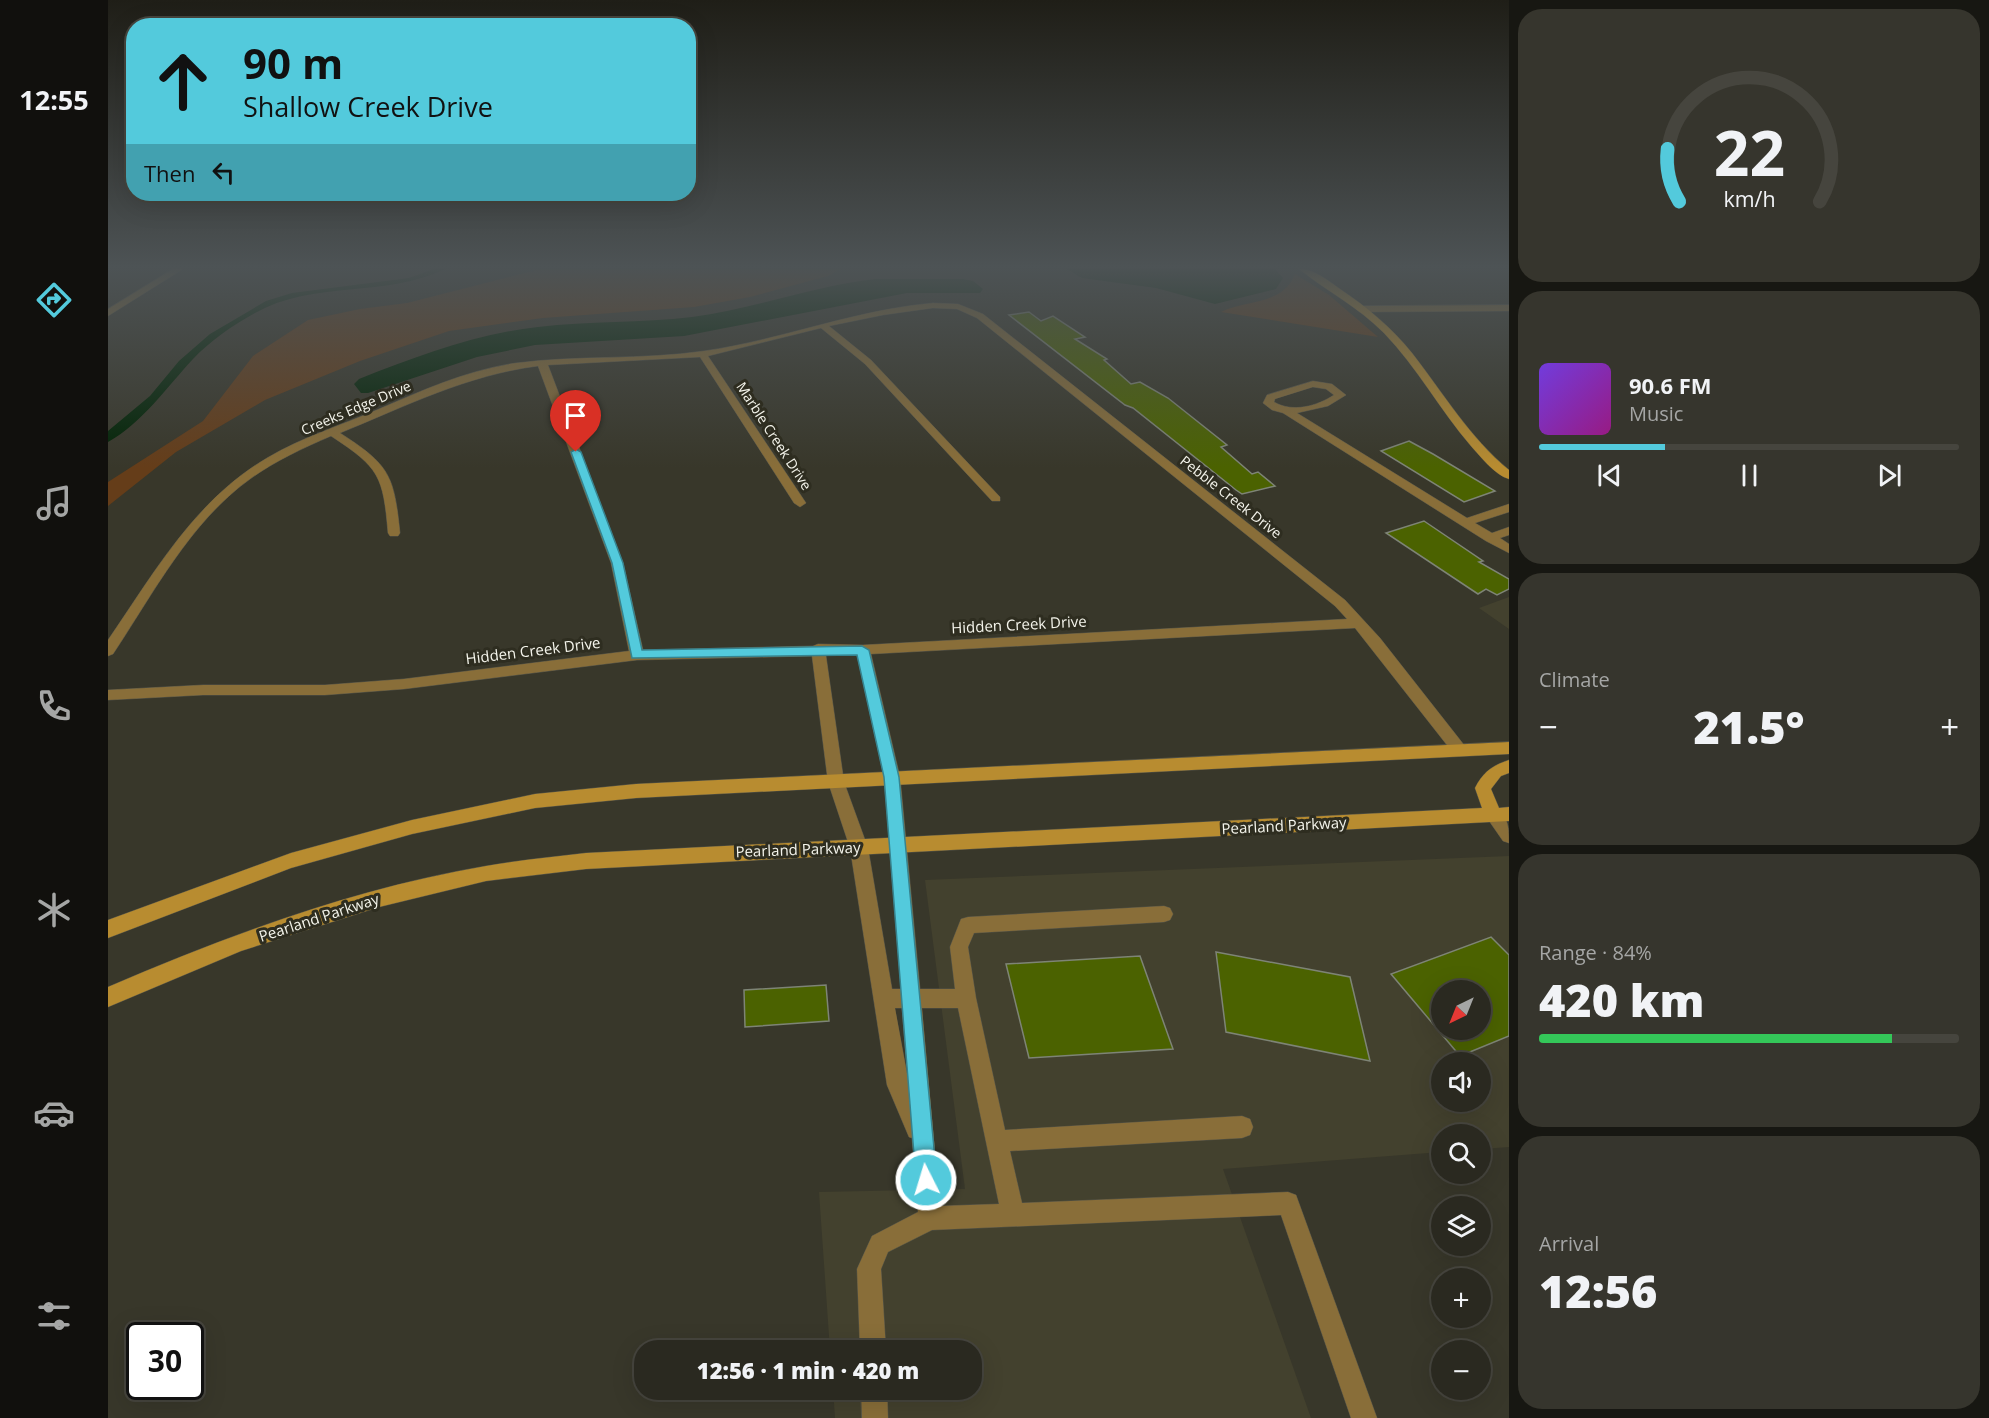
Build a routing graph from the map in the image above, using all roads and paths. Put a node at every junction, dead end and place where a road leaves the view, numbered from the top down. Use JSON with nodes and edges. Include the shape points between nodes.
{"nodes":[{"id":1,"x":785,"y":335,"type":"edge"},
{"id":2,"x":834,"y":335,"type":"edge"},
{"id":3,"x":1004,"y":335,"type":"edge"},
{"id":4,"x":1389,"y":335,"type":"edge"},
{"id":5,"x":703,"y":355,"type":"junction"},
{"id":6,"x":542,"y":363,"type":"junction"},
{"id":7,"x":1288,"y":412,"type":"junction"},
{"id":8,"x":333,"y":433,"type":"junction"},
{"id":9,"x":1509,"y":476,"type":"edge"},
{"id":10,"x":996,"y":499,"type":"dead end"},
{"id":11,"x":800,"y":503,"type":"dead end"},
{"id":12,"x":1509,"y":508,"type":"edge"},
{"id":13,"x":1465,"y":522,"type":"junction"},
{"id":14,"x":1509,"y":531,"type":"edge"},
{"id":15,"x":394,"y":533,"type":"dead end"},
{"id":16,"x":1490,"y":538,"type":"junction"},
{"id":17,"x":1509,"y":549,"type":"edge"},
{"id":18,"x":1358,"y":623,"type":"junction"},
{"id":19,"x":818,"y":649,"type":"junction"},
{"id":20,"x":862,"y":650,"type":"junction"},
{"id":21,"x":108,"y":651,"type":"edge"},
{"id":22,"x":637,"y":655,"type":"junction"},
{"id":23,"x":108,"y":694,"type":"edge"},
{"id":24,"x":1509,"y":748,"type":"edge"},
{"id":25,"x":1461,"y":750,"type":"junction"},
{"id":26,"x":1509,"y":766,"type":"edge"},
{"id":27,"x":892,"y":777,"type":"junction"},
{"id":28,"x":836,"y":782,"type":"junction"},
{"id":29,"x":1501,"y":815,"type":"edge"},
{"id":30,"x":1509,"y":836,"type":"edge"},
{"id":31,"x":900,"y":846,"type":"junction"},
{"id":32,"x":859,"y":848,"type":"junction"},
{"id":33,"x":1164,"y":915,"type":"dead end"},
{"id":34,"x":108,"y":929,"type":"edge"},
{"id":35,"x":108,"y":997,"type":"edge"},
{"id":36,"x":911,"y":998,"type":"junction"},
{"id":37,"x":966,"y":998,"type":"junction"},
{"id":38,"x":883,"y":999,"type":"junction"},
{"id":39,"x":1242,"y":1127,"type":"dead end"},
{"id":40,"x":997,"y":1141,"type":"junction"},
{"id":41,"x":923,"y":1142,"type":"junction"},
{"id":42,"x":1013,"y":1215,"type":"junction"},
{"id":43,"x":930,"y":1218,"type":"junction"},
{"id":44,"x":873,"y":1340,"type":"edge"},
{"id":45,"x":874,"y":1400,"type":"edge"},
{"id":46,"x":875,"y":1418,"type":"edge"},
{"id":47,"x":1364,"y":1418,"type":"edge"}],
"edges":[{"from":1,"to":5,"type":"street","name":"Creeks Edge Drive"},
{"from":2,"to":10,"type":"street","via":[[868,362]]},
{"from":3,"to":18,"type":"street","name":"Pebble Creek Drive","via":[[1316,583]]},
{"from":4,"to":9,"type":"main road","via":[[1467,437]]},
{"from":5,"to":6,"type":"street","name":"Creeks Edge Drive"},
{"from":5,"to":11,"type":"street","name":"Marble Creek Drive"},
{"from":6,"to":8,"type":"street","name":"Creeks Edge Drive","via":[[462,379]]},
{"from":6,"to":22,"type":"street","via":[[617,563]]},
{"from":7,"to":7,"type":"street","via":[[1295,412],[1341,394],[1329,386],[1313,384],[1268,400],[1273,407]]},
{"from":7,"to":13,"type":"street"},
{"from":8,"to":15,"type":"street","via":[[378,465],[387,479]]},
{"from":8,"to":21,"type":"street","name":"Creeks Edge Drive","via":[[270,460],[220,497],[189,533]]},
{"from":12,"to":13,"type":"street"},
{"from":13,"to":16,"type":"street"},
{"from":14,"to":16,"type":"street"},
{"from":16,"to":17,"type":"street"},
{"from":18,"to":20,"type":"street","name":"Hidden Creek Drive"},
{"from":18,"to":25,"type":"street","name":"Pebble Creek Drive"},
{"from":19,"to":20,"type":"street","name":"Hidden Creek Drive"},
{"from":19,"to":22,"type":"street","name":"Hidden Creek Drive"},
{"from":19,"to":28,"type":"street"},
{"from":20,"to":27,"type":"street"},
{"from":22,"to":23,"type":"street","name":"Hidden Creek Drive","via":[[404,684]]},
{"from":24,"to":25,"type":"main road"},
{"from":25,"to":27,"type":"main road"},
{"from":26,"to":29,"type":"main road","via":[[1495,772],[1483,788]]},
{"from":27,"to":28,"type":"main road"},
{"from":27,"to":31,"type":"street"},
{"from":28,"to":32,"type":"street"},
{"from":28,"to":34,"type":"main road","via":[[636,791],[535,801],[412,827],[291,861]]},
{"from":29,"to":30,"type":"street"},
{"from":29,"to":31,"type":"main road","name":"Pearland Parkway"},
{"from":31,"to":32,"type":"main road","name":"Pearland Parkway"},
{"from":31,"to":36,"type":"street"},
{"from":32,"to":35,"type":"main road","name":"Pearland Parkway","via":[[586,861],[474,876],[364,903],[267,934]]},
{"from":32,"to":38,"type":"street"},
{"from":33,"to":37,"type":"street","via":[[968,925],[959,947]]},
{"from":36,"to":37,"type":"street"},
{"from":36,"to":38,"type":"street"},
{"from":36,"to":41,"type":"street"},
{"from":37,"to":40,"type":"street"},
{"from":38,"to":41,"type":"street","via":[[898,1085]]},
{"from":39,"to":40,"type":"street"},
{"from":40,"to":42,"type":"street"},
{"from":41,"to":43,"type":"street"},
{"from":42,"to":43,"type":"street"},
{"from":42,"to":47,"type":"street","via":[[1287,1203]]},
{"from":43,"to":44,"type":"street","via":[[880,1244],[869,1269]]},
{"from":45,"to":46,"type":"street"}]}
